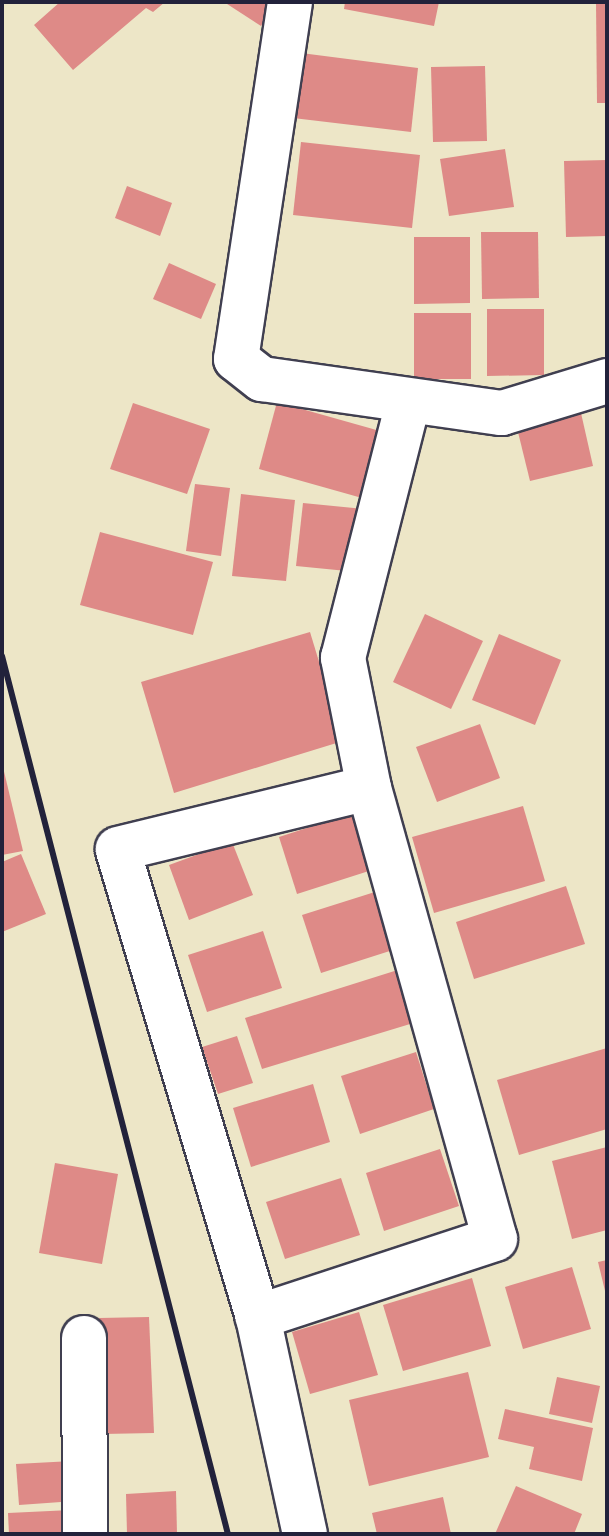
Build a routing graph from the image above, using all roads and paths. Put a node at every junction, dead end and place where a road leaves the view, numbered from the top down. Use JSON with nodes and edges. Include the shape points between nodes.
{"nodes":[{"id":1,"x":290,"y":2,"type":"edge"},
{"id":2,"x":607,"y":381,"type":"edge"},
{"id":3,"x":408,"y":403,"type":"junction"},
{"id":4,"x":369,"y":788,"type":"junction"},
{"id":5,"x":258,"y":1317,"type":"junction"},
{"id":6,"x":84,"y":1338,"type":"dead end"},
{"id":7,"x":85,"y":1534,"type":"edge"},
{"id":8,"x":305,"y":1534,"type":"edge"}],
"edges":[{"from":1,"to":3,"type":"street","via":[[236,359],[262,379]]},
{"from":2,"to":3,"type":"street","via":[[502,413]]},
{"from":3,"to":4,"type":"street","via":[[343,658]]},
{"from":4,"to":5,"type":"street","via":[[495,1239]]},
{"from":4,"to":5,"type":"street","via":[[118,849]]},
{"from":5,"to":8,"type":"street"},
{"from":6,"to":7,"type":"street"}]}
